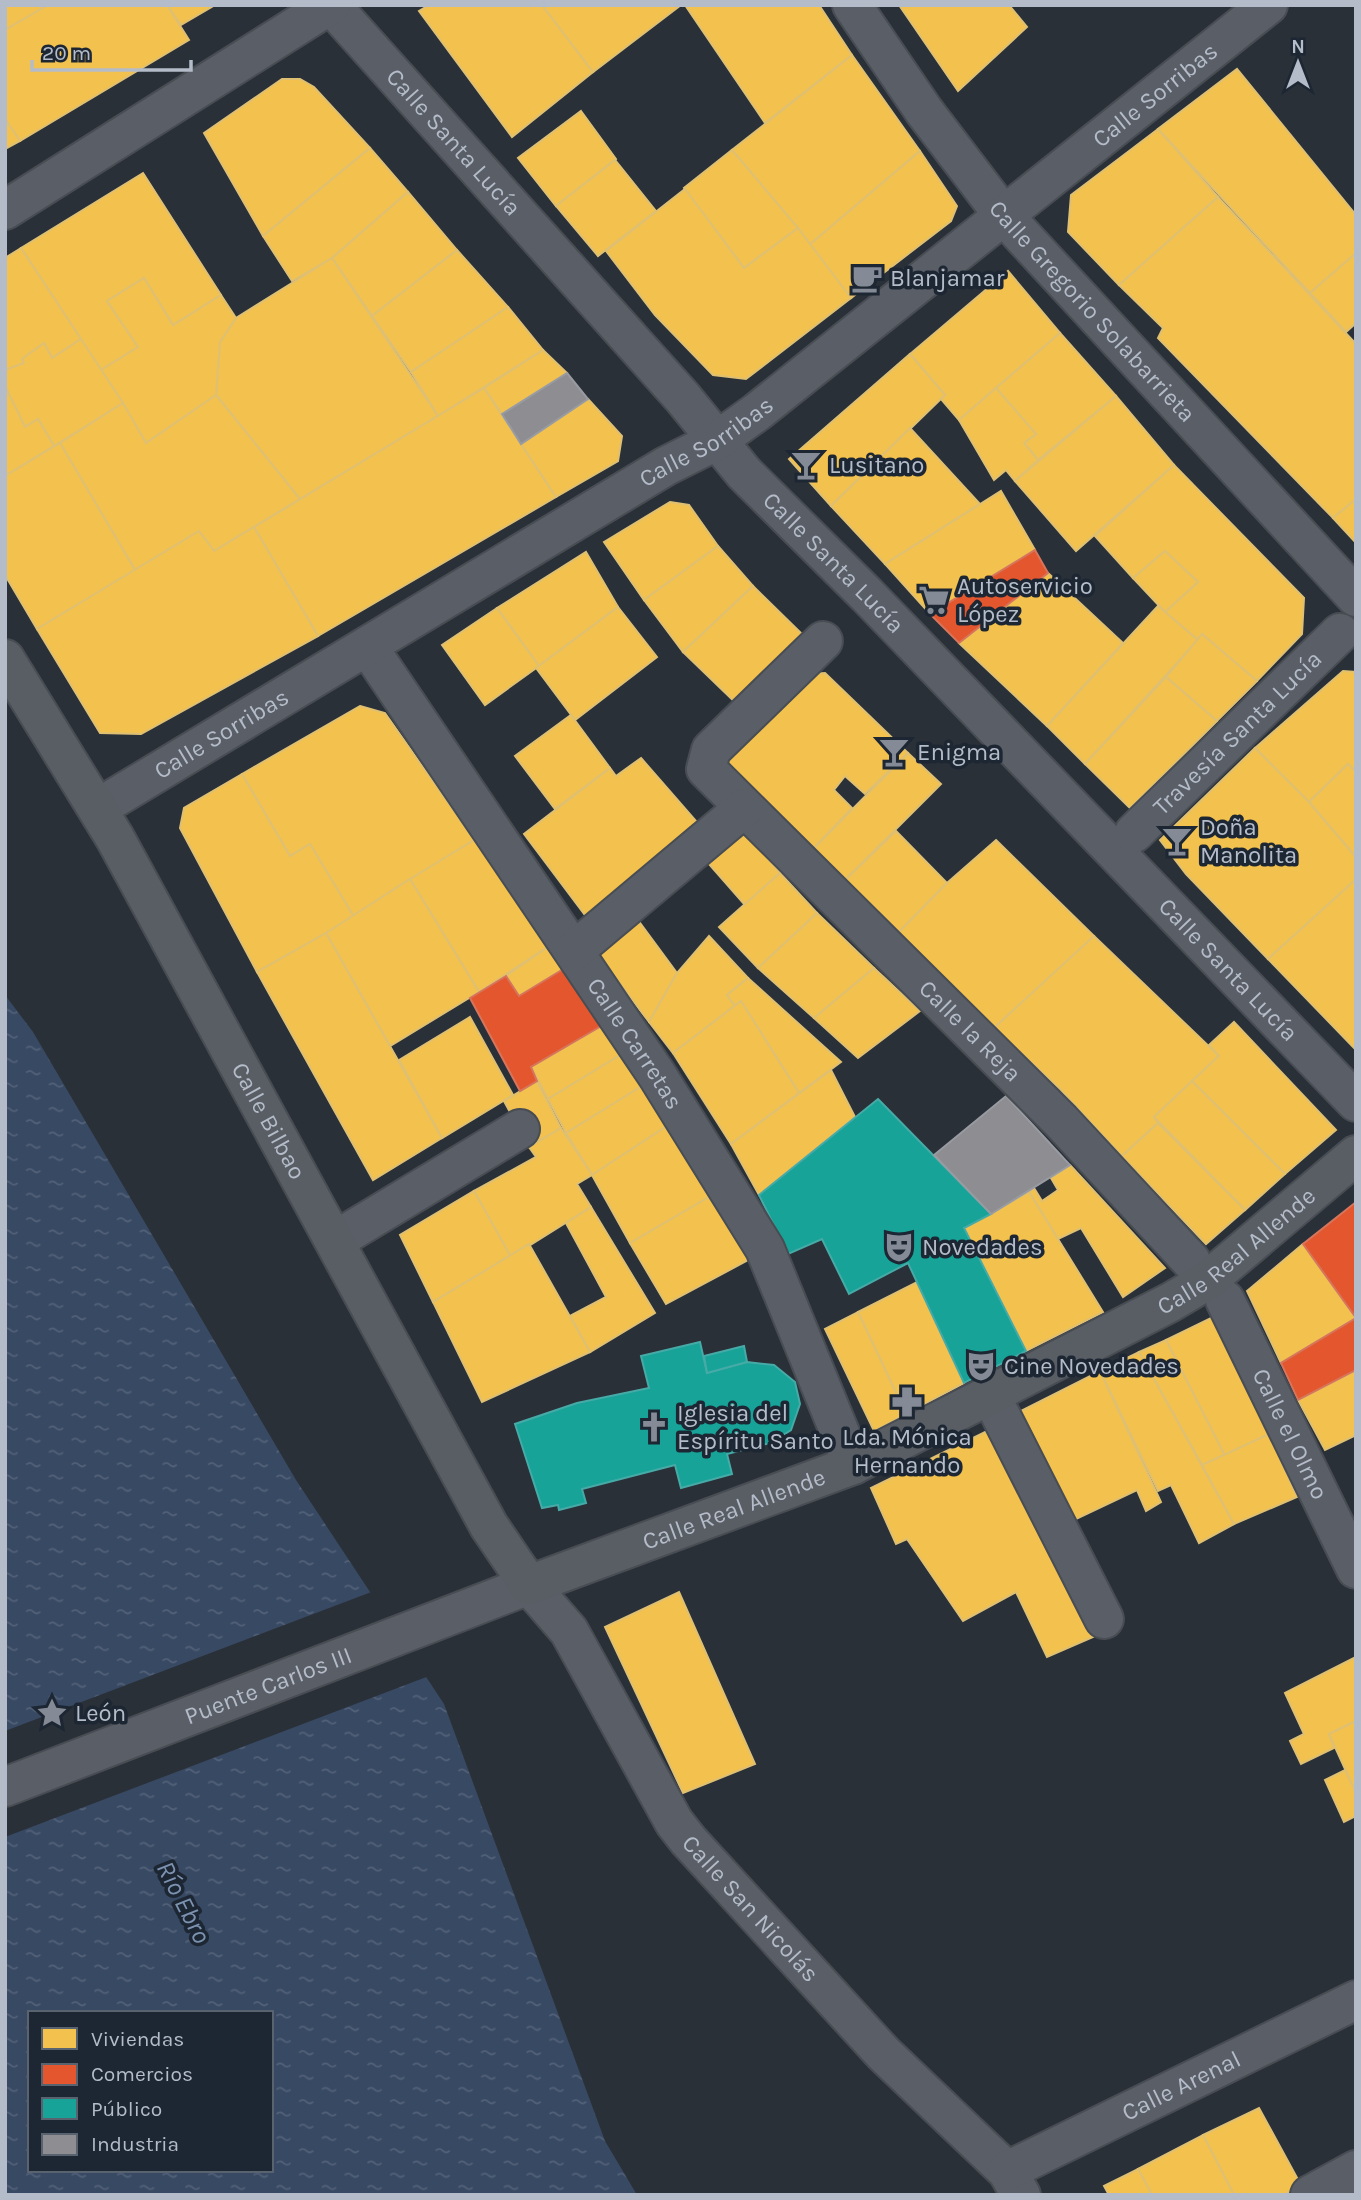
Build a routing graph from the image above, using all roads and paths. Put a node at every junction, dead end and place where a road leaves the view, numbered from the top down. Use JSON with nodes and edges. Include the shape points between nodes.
{"nodes":[{"id":1,"x":330,"y":5,"type":"edge"},
{"id":2,"x":852,"y":5,"type":"edge"},
{"id":3,"x":1268,"y":5,"type":"edge"},
{"id":4,"x":5,"y":210,"type":"edge"},
{"id":5,"x":1004,"y":216,"type":"junction"},
{"id":6,"x":718,"y":440,"type":"junction"},
{"id":7,"x":1356,"y":597,"type":"edge"},
{"id":8,"x":1340,"y":633,"type":"dead end"},
{"id":9,"x":823,"y":641,"type":"dead end"},
{"id":10,"x":368,"y":647,"type":"junction"},
{"id":11,"x":5,"y":659,"type":"edge"},
{"id":12,"x":744,"y":807,"type":"junction"},
{"id":13,"x":98,"y":808,"type":"junction"},
{"id":14,"x":1134,"y":833,"type":"dead end"},
{"id":15,"x":575,"y":950,"type":"junction"},
{"id":16,"x":1356,"y":1102,"type":"edge"},
{"id":17,"x":520,"y":1129,"type":"dead end"},
{"id":18,"x":1356,"y":1155,"type":"edge"},
{"id":19,"x":336,"y":1240,"type":"junction"},
{"id":20,"x":1191,"y":1261,"type":"dead end"},
{"id":21,"x":1225,"y":1300,"type":"dead end"},
{"id":22,"x":1000,"y":1414,"type":"dead end"},
{"id":23,"x":853,"y":1465,"type":"junction"},
{"id":24,"x":1356,"y":1569,"type":"edge"},
{"id":25,"x":529,"y":1585,"type":"junction"},
{"id":26,"x":1104,"y":1619,"type":"dead end"},
{"id":27,"x":5,"y":1787,"type":"edge"},
{"id":28,"x":1356,"y":2000,"type":"edge"},
{"id":29,"x":1356,"y":2170,"type":"edge"},
{"id":30,"x":1014,"y":2183,"type":"edge"},
{"id":31,"x":1310,"y":2195,"type":"edge"}],
"edges":[{"from":1,"to":4,"type":"street"},
{"from":1,"to":6,"type":"street","name":"Calle Santa Lucía"},
{"from":2,"to":5,"type":"street","name":"Calle Gregorio Solabarrieta","via":[[924,111]]},
{"from":3,"to":5,"type":"street","name":"Calle Sorribas"},
{"from":5,"to":6,"type":"street","name":"Calle Sorribas"},
{"from":5,"to":7,"type":"street","name":"Calle Gregorio Solabarrieta"},
{"from":6,"to":10,"type":"street","name":"Calle Sorribas","via":[[666,466]]},
{"from":6,"to":16,"type":"street","name":"Calle Santa Lucía","via":[[744,473]]},
{"from":8,"to":14,"type":"street","name":"Travesía Santa Lucía"},
{"from":9,"to":12,"type":"street","name":"Calle la Reja","via":[[711,750],[706,769]]},
{"from":10,"to":13,"type":"street","name":"Calle Sorribas"},
{"from":10,"to":15,"type":"street","name":"Calle Carretas"},
{"from":11,"to":13,"type":"main road","name":"Calle Bilbao"},
{"from":12,"to":15,"type":"street"},
{"from":12,"to":20,"type":"street","name":"Calle la Reja","via":[[1061,1121]]},
{"from":13,"to":19,"type":"main road","name":"Calle Bilbao"},
{"from":15,"to":23,"type":"street","name":"Calle Carretas","via":[[765,1249]]},
{"from":17,"to":19,"type":"street"},
{"from":18,"to":23,"type":"main road","name":"Calle Real Allende","via":[[1208,1280]]},
{"from":19,"to":25,"type":"main road","name":"Calle Bilbao","via":[[489,1526]]},
{"from":21,"to":24,"type":"street","name":"Calle el Olmo"},
{"from":22,"to":26,"type":"street"},
{"from":23,"to":25,"type":"main road","name":"Calle Real Allende"},
{"from":25,"to":27,"type":"street","name":"Puente Carlos III"},
{"from":25,"to":30,"type":"street","name":"Calle San Nicolás","via":[[569,1631],[688,1840],[883,2053]]},
{"from":28,"to":30,"type":"street","name":"Calle Arenal"},
{"from":29,"to":31,"type":"street"}]}
